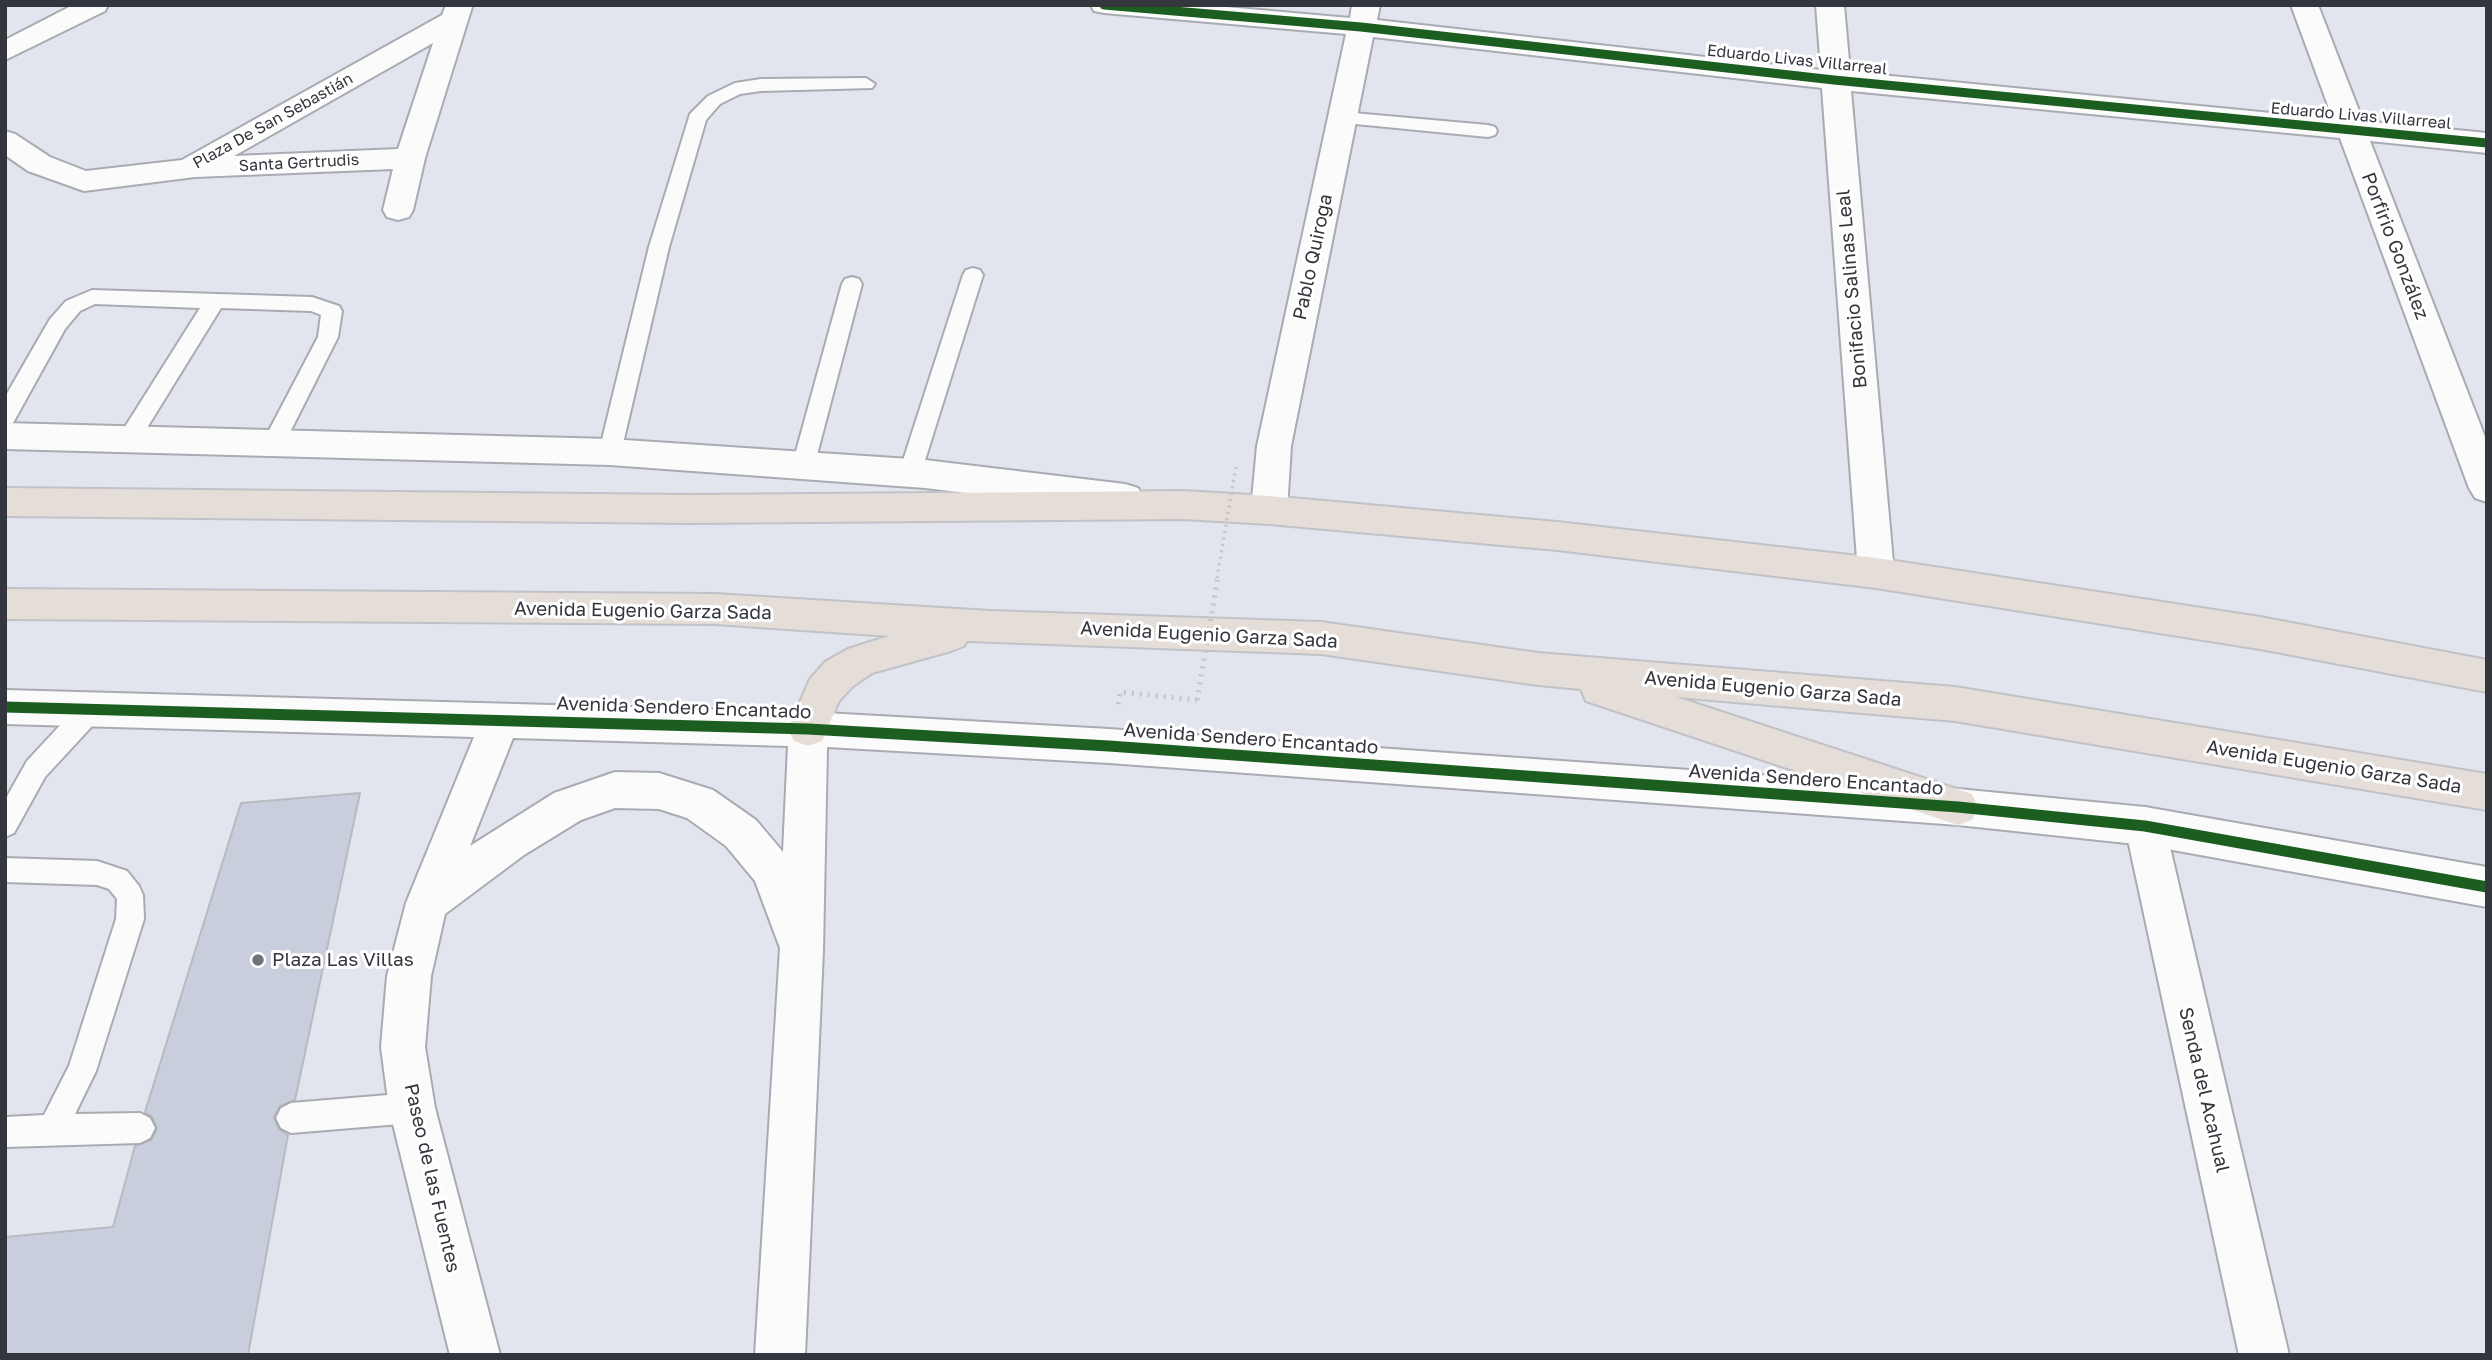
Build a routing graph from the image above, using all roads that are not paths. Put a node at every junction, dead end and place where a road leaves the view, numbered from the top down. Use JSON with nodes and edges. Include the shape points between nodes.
{"nodes":[{"id":1,"x":95,"y":5,"type":"edge"},
{"id":2,"x":1104,"y":5,"type":"edge"},
{"id":3,"x":1829,"y":5,"type":"edge"},
{"id":4,"x":2304,"y":5,"type":"edge"},
{"id":5,"x":456,"y":13,"type":"edge"},
{"id":6,"x":1364,"y":16,"type":"edge"},
{"id":7,"x":5,"y":51,"type":"edge"},
{"id":8,"x":1834,"y":80,"type":"junction"},
{"id":9,"x":866,"y":84,"type":"dead end"},
{"id":10,"x":1342,"y":118,"type":"junction"},
{"id":11,"x":1488,"y":131,"type":"dead end"},
{"id":12,"x":2352,"y":132,"type":"junction"},
{"id":13,"x":5,"y":141,"type":"edge"},
{"id":14,"x":2487,"y":143,"type":"edge"},
{"id":15,"x":410,"y":158,"type":"junction"},
{"id":16,"x":189,"y":169,"type":"junction"},
{"id":17,"x":398,"y":210,"type":"dead end"},
{"id":18,"x":973,"y":275,"type":"dead end"},
{"id":19,"x":852,"y":284,"type":"dead end"},
{"id":20,"x":215,"y":301,"type":"junction"},
{"id":21,"x":5,"y":417,"type":"edge"},
{"id":22,"x":5,"y":436,"type":"edge"},
{"id":23,"x":130,"y":439,"type":"junction"},
{"id":24,"x":274,"y":442,"type":"junction"},
{"id":25,"x":610,"y":452,"type":"junction"},
{"id":26,"x":803,"y":466,"type":"junction"},
{"id":27,"x":911,"y":474,"type":"junction"},
{"id":28,"x":2487,"y":488,"type":"edge"},
{"id":29,"x":5,"y":502,"type":"edge"},
{"id":30,"x":1182,"y":505,"type":"junction"},
{"id":31,"x":1269,"y":510,"type":"junction"},
{"id":32,"x":1876,"y":573,"type":"junction"},
{"id":33,"x":8,"y":604,"type":"edge"},
{"id":34,"x":990,"y":626,"type":"junction"},
{"id":35,"x":1538,"y":669,"type":"junction"},
{"id":36,"x":2487,"y":676,"type":"edge"},
{"id":37,"x":5,"y":707,"type":"edge"},
{"id":38,"x":106,"y":710,"type":"junction"},
{"id":39,"x":500,"y":721,"type":"junction"},
{"id":40,"x":808,"y":729,"type":"junction"},
{"id":41,"x":2487,"y":792,"type":"edge"},
{"id":42,"x":1958,"y":807,"type":"junction"},
{"id":43,"x":5,"y":825,"type":"edge"},
{"id":44,"x":2145,"y":826,"type":"junction"},
{"id":45,"x":5,"y":870,"type":"edge"},
{"id":46,"x":2487,"y":887,"type":"edge"},
{"id":47,"x":427,"y":903,"type":"junction"},
{"id":48,"x":801,"y":951,"type":"junction"},
{"id":49,"x":412,"y":1108,"type":"junction"},
{"id":50,"x":291,"y":1118,"type":"dead end"},
{"id":51,"x":140,"y":1128,"type":"dead end"},
{"id":52,"x":52,"y":1129,"type":"junction"},
{"id":53,"x":5,"y":1132,"type":"edge"},
{"id":54,"x":475,"y":1355,"type":"edge"},
{"id":55,"x":780,"y":1355,"type":"edge"},
{"id":56,"x":2264,"y":1355,"type":"edge"}],
"edges":[{"from":1,"to":7,"type":"street"},
{"from":2,"to":6,"type":"street","name":"Eduardo Livas Villarreal"},
{"from":3,"to":8,"type":"street","name":"Bonifacio Salinas Leal"},
{"from":4,"to":12,"type":"street","name":"Porfirio González"},
{"from":5,"to":15,"type":"street"},
{"from":5,"to":16,"type":"street","name":"Plaza De San Sebastián"},
{"from":6,"to":8,"type":"street","name":"Eduardo Livas Villarreal"},
{"from":6,"to":10,"type":"street","name":"Pablo Quiroga"},
{"from":8,"to":12,"type":"street","name":"Eduardo Livas Villarreal"},
{"from":8,"to":32,"type":"street","name":"Bonifacio Salinas Leal"},
{"from":9,"to":25,"type":"lane","via":[[735,89],[697,118],[659,247]]},
{"from":10,"to":11,"type":"lane"},
{"from":10,"to":31,"type":"street","name":"Pablo Quiroga","via":[[1274,446]]},
{"from":12,"to":14,"type":"street","name":"Eduardo Livas Villarreal"},
{"from":12,"to":28,"type":"street","name":"Porfirio González"},
{"from":13,"to":16,"type":"street","name":"Plaza De San Sebastián","via":[[39,164],[84,181]]},
{"from":15,"to":16,"type":"street","name":"Santa Gertrudis"},
{"from":15,"to":17,"type":"street"},
{"from":18,"to":27,"type":"lane"},
{"from":19,"to":26,"type":"lane"},
{"from":20,"to":21,"type":"lane","via":[[93,297],[73,306],[57,324]]},
{"from":20,"to":23,"type":"lane"},
{"from":20,"to":24,"type":"lane","via":[[312,304],[332,310],[328,337]]},
{"from":22,"to":23,"type":"street"},
{"from":23,"to":24,"type":"street"},
{"from":24,"to":25,"type":"street"},
{"from":25,"to":26,"type":"street"},
{"from":26,"to":27,"type":"street"},
{"from":27,"to":30,"type":"street"},
{"from":29,"to":30,"type":"highway","via":[[690,509]]},
{"from":30,"to":31,"type":"highway"},
{"from":31,"to":32,"type":"highway","via":[[1557,536]]},
{"from":32,"to":36,"type":"highway","via":[[2260,633]]},
{"from":33,"to":34,"type":"highway","name":"Avenida Eugenio Garza Sada","via":[[715,609]]},
{"from":34,"to":35,"type":"highway","name":"Avenida Eugenio Garza Sada","via":[[1321,638]]},
{"from":34,"to":40,"type":"highway","via":[[861,660],[824,691]]},
{"from":35,"to":41,"type":"highway","name":"Avenida Eugenio Garza Sada","via":[[1955,704]]},
{"from":35,"to":42,"type":"highway"},
{"from":37,"to":38,"type":"street","name":"Avenida Sendero Encantado"},
{"from":38,"to":39,"type":"street","name":"Avenida Sendero Encantado"},
{"from":38,"to":43,"type":"lane","via":[[86,715],[58,743],[36,769]]},
{"from":39,"to":40,"type":"street","name":"Avenida Sendero Encantado"},
{"from":39,"to":47,"type":"street","name":"Paseo de las Fuentes"},
{"from":40,"to":42,"type":"street","name":"Avenida Sendero Encantado"},
{"from":40,"to":48,"type":"street"},
{"from":42,"to":44,"type":"street","name":"Avenida Sendero Encantado"},
{"from":44,"to":46,"type":"street","name":"Avenida Sendero Encantado"},
{"from":44,"to":56,"type":"street","name":"Senda del Acahual"},
{"from":45,"to":52,"type":"lane","via":[[97,873],[118,880],[130,895],[130,919],[82,1072]]},
{"from":47,"to":48,"type":"street","via":[[509,842],[568,806],[615,790],[659,791],[699,803],[741,833],[772,870]]},
{"from":47,"to":49,"type":"street","name":"Paseo de las Fuentes","via":[[409,976],[403,1047]]},
{"from":48,"to":55,"type":"street"},
{"from":49,"to":50,"type":"lane"},
{"from":49,"to":54,"type":"street","name":"Paseo de las Fuentes"},
{"from":51,"to":52,"type":"lane"},
{"from":52,"to":53,"type":"lane"}]}
